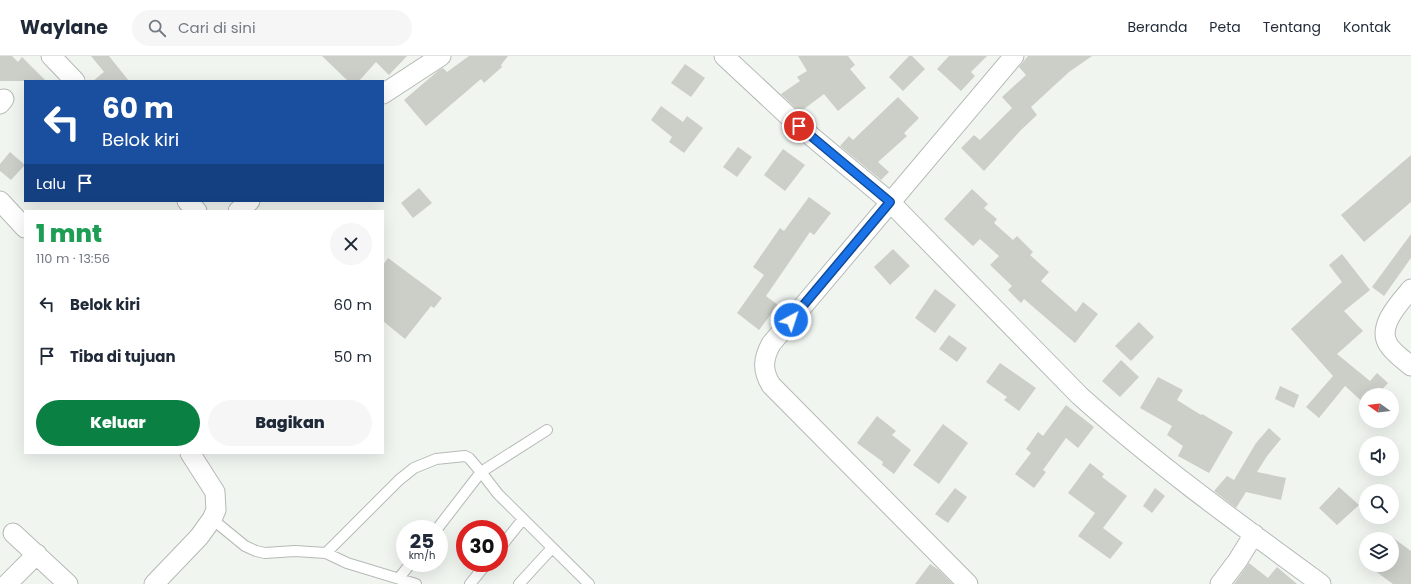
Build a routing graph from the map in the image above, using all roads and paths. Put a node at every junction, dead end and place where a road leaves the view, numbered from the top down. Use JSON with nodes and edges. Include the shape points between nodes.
{"nodes":[{"id":1,"x":51,"y":56,"type":"edge"},
{"id":2,"x":441,"y":56,"type":"edge"},
{"id":3,"x":724,"y":56,"type":"edge"},
{"id":4,"x":1014,"y":56,"type":"edge"},
{"id":5,"x":74,"y":80,"type":"edge"},
{"id":6,"x":384,"y":93,"type":"edge"},
{"id":7,"x":0,"y":201,"type":"edge"},
{"id":8,"x":188,"y":202,"type":"edge"},
{"id":9,"x":249,"y":202,"type":"edge"},
{"id":10,"x":890,"y":202,"type":"junction"},
{"id":11,"x":195,"y":210,"type":"edge"},
{"id":12,"x":239,"y":210,"type":"edge"},
{"id":13,"x":24,"y":227,"type":"edge"},
{"id":14,"x":1411,"y":289,"type":"edge"},
{"id":15,"x":1411,"y":366,"type":"edge"},
{"id":16,"x":547,"y":430,"type":"dead end"},
{"id":17,"x":191,"y":454,"type":"edge"},
{"id":18,"x":481,"y":472,"type":"junction"},
{"id":19,"x":523,"y":518,"type":"junction"},
{"id":20,"x":212,"y":519,"type":"junction"},
{"id":21,"x":444,"y":520,"type":"edge"},
{"id":22,"x":13,"y":533,"type":"dead end"},
{"id":23,"x":1254,"y":534,"type":"junction"},
{"id":24,"x":508,"y":537,"type":"edge"},
{"id":25,"x":552,"y":548,"type":"junction"},
{"id":26,"x":326,"y":553,"type":"junction"},
{"id":27,"x":37,"y":554,"type":"junction"},
{"id":28,"x":404,"y":572,"type":"edge"},
{"id":29,"x":480,"y":572,"type":"edge"},
{"id":30,"x":399,"y":578,"type":"junction"},
{"id":31,"x":7,"y":584,"type":"edge"},
{"id":32,"x":68,"y":584,"type":"edge"},
{"id":33,"x":154,"y":584,"type":"edge"},
{"id":34,"x":416,"y":584,"type":"edge"},
{"id":35,"x":470,"y":584,"type":"edge"},
{"id":36,"x":519,"y":584,"type":"edge"},
{"id":37,"x":589,"y":584,"type":"edge"},
{"id":38,"x":968,"y":584,"type":"edge"},
{"id":39,"x":1220,"y":584,"type":"edge"},
{"id":40,"x":1321,"y":584,"type":"edge"}],
"edges":[{"from":1,"to":5,"type":"street"},
{"from":2,"to":6,"type":"street"},
{"from":3,"to":10,"type":"street","via":[[799,126]]},
{"from":4,"to":10,"type":"street"},
{"from":7,"to":13,"type":"street"},
{"from":8,"to":11,"type":"street"},
{"from":9,"to":12,"type":"street"},
{"from":10,"to":23,"type":"street","via":[[1080,396],[1118,430]]},
{"from":10,"to":38,"type":"street","via":[[771,344],[763,366],[765,376],[770,385]]},
{"from":14,"to":15,"type":"street","via":[[1388,321],[1385,337],[1388,344]]},
{"from":16,"to":18,"type":"lane"},
{"from":17,"to":20,"type":"street","via":[[215,492],[217,506]]},
{"from":18,"to":19,"type":"lane","via":[[498,494]]},
{"from":18,"to":21,"type":"lane"},
{"from":18,"to":26,"type":"lane","via":[[469,458],[461,456],[436,459],[414,468]]},
{"from":19,"to":24,"type":"lane"},
{"from":19,"to":25,"type":"lane"},
{"from":20,"to":26,"type":"lane","via":[[245,546],[265,553]]},
{"from":20,"to":33,"type":"street","via":[[199,537]]},
{"from":22,"to":27,"type":"street"},
{"from":23,"to":39,"type":"street"},
{"from":23,"to":40,"type":"street"},
{"from":25,"to":36,"type":"lane"},
{"from":25,"to":37,"type":"lane"},
{"from":26,"to":30,"type":"lane","via":[[347,563]]},
{"from":27,"to":31,"type":"street"},
{"from":27,"to":32,"type":"street"},
{"from":28,"to":30,"type":"lane"},
{"from":29,"to":35,"type":"lane"},
{"from":30,"to":34,"type":"lane"}]}
